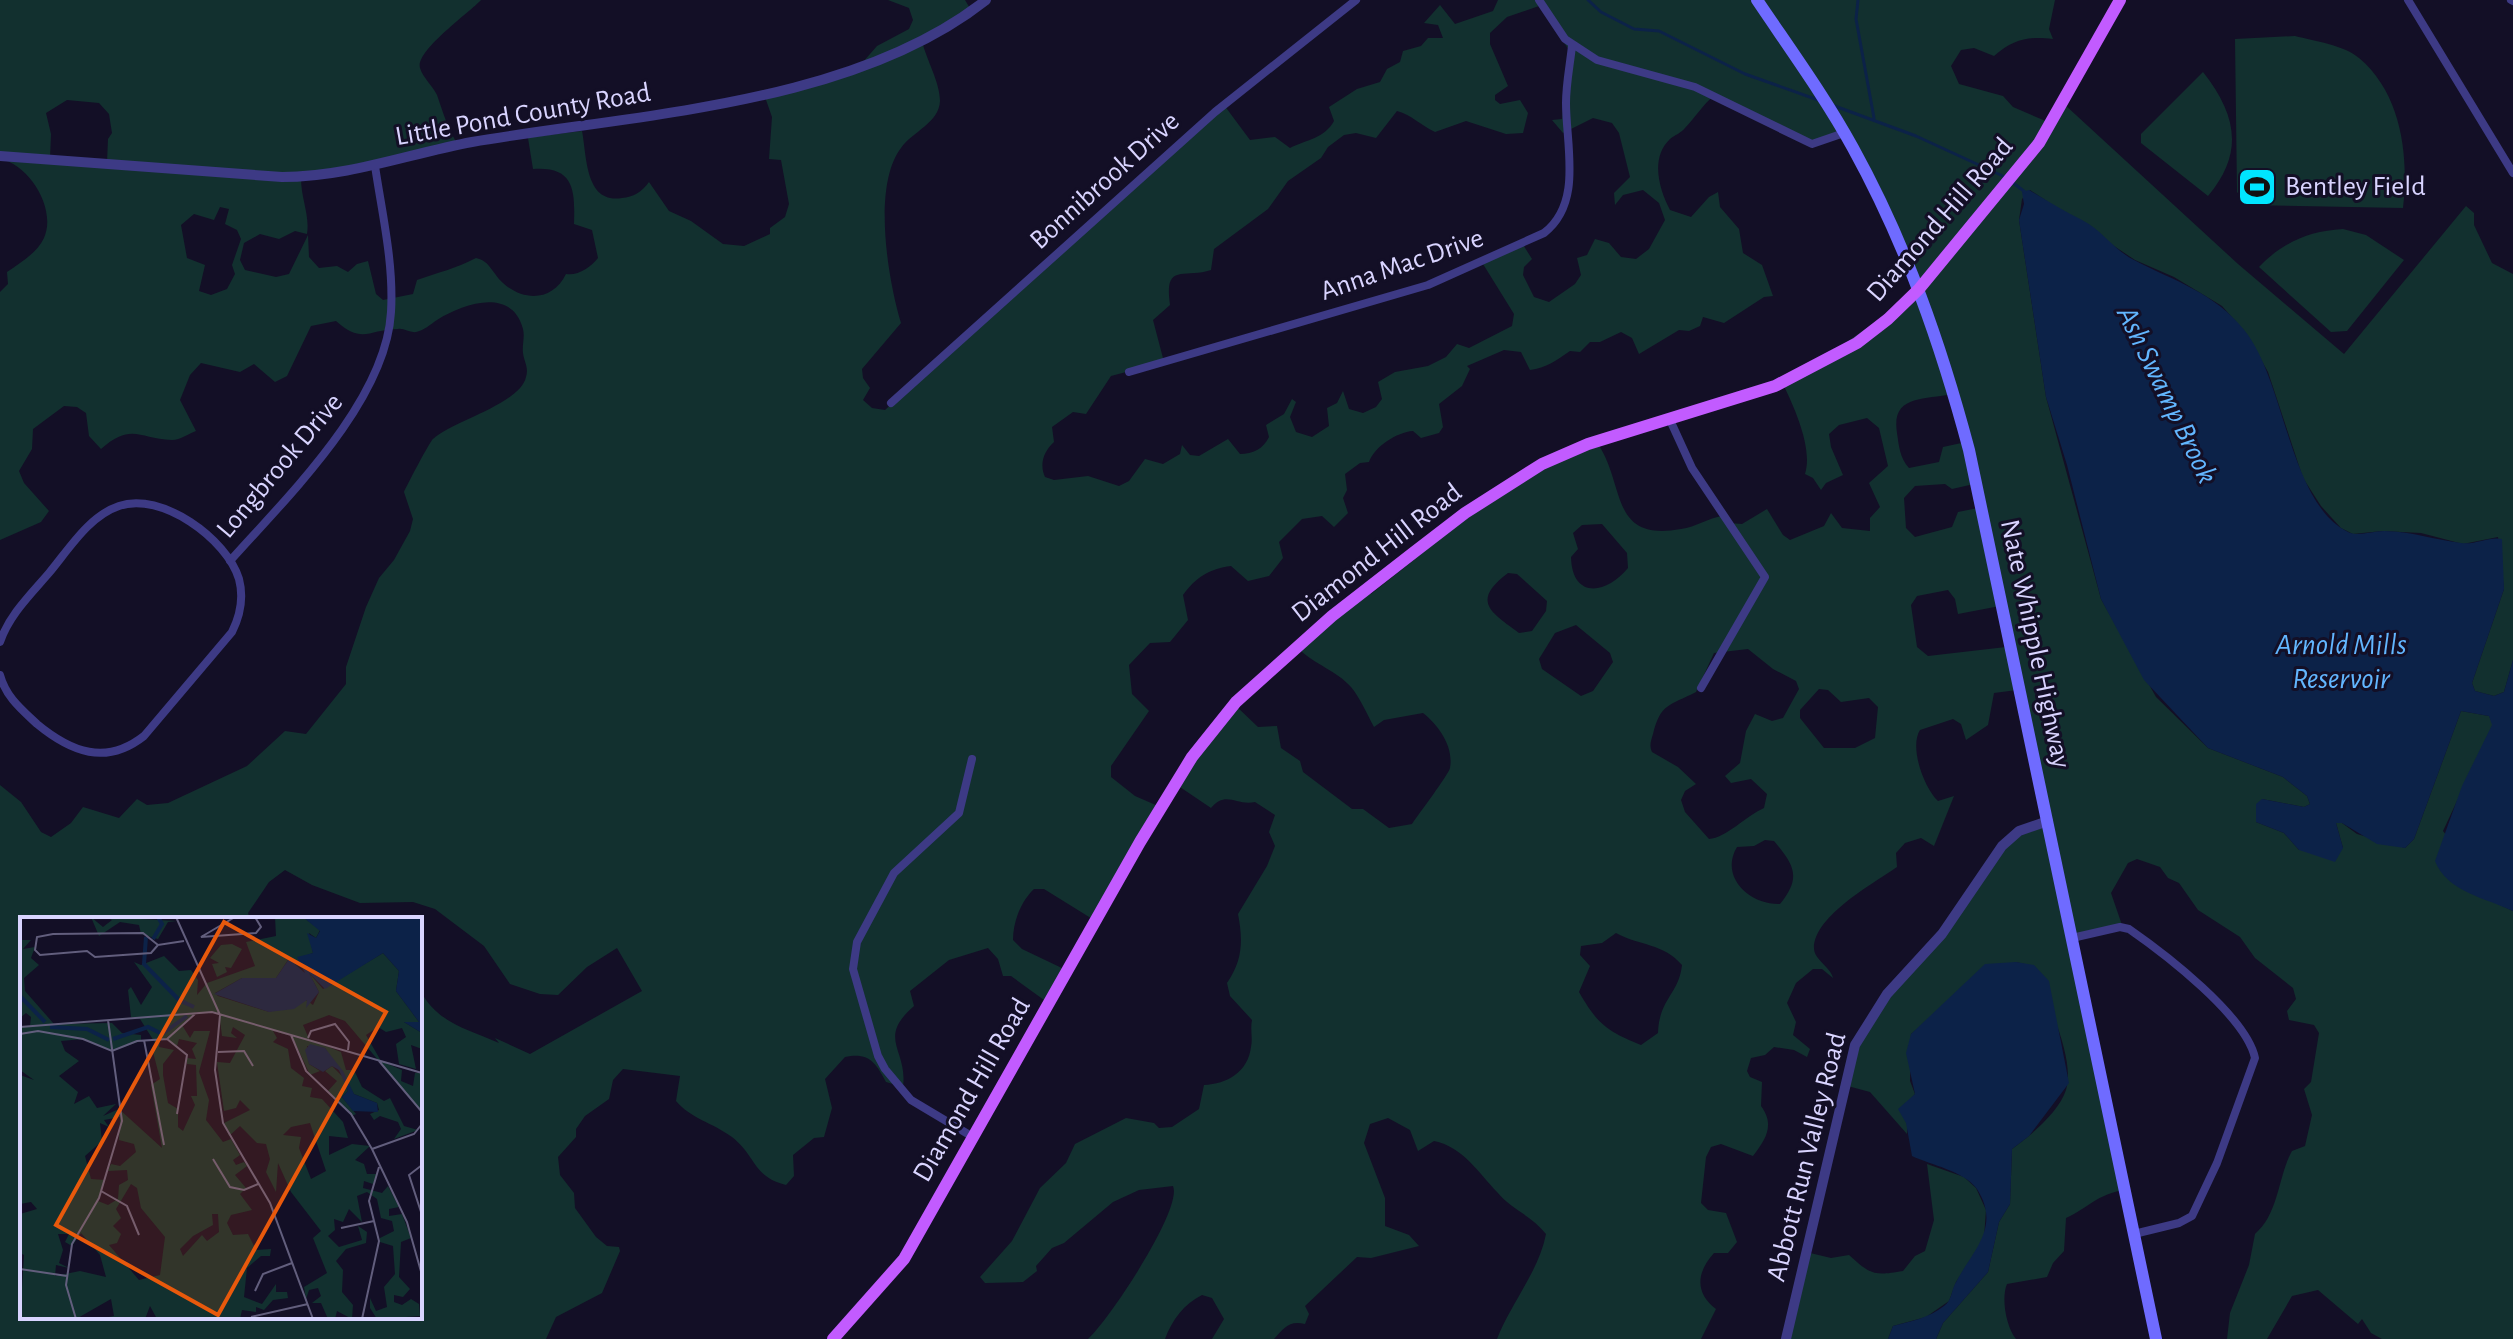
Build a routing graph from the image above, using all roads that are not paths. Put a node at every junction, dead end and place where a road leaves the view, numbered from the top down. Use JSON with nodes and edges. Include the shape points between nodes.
{"nodes":[{"id":1,"x":986,"y":0,"type":"edge"},
{"id":2,"x":1356,"y":0,"type":"edge"},
{"id":3,"x":1539,"y":0,"type":"edge"},
{"id":4,"x":1757,"y":0,"type":"edge"},
{"id":5,"x":2120,"y":0,"type":"edge"},
{"id":6,"x":2408,"y":0,"type":"edge"},
{"id":7,"x":1572,"y":46,"type":"junction"},
{"id":8,"x":1844,"y":133,"type":"junction"},
{"id":9,"x":0,"y":156,"type":"edge"},
{"id":10,"x":375,"y":166,"type":"junction"},
{"id":11,"x":2513,"y":173,"type":"edge"},
{"id":12,"x":1919,"y":289,"type":"junction"},
{"id":13,"x":1129,"y":372,"type":"dead end"},
{"id":14,"x":891,"y":403,"type":"dead end"},
{"id":15,"x":1670,"y":420,"type":"junction"},
{"id":16,"x":230,"y":561,"type":"junction"},
{"id":17,"x":0,"y":642,"type":"edge"},
{"id":18,"x":0,"y":675,"type":"edge"},
{"id":19,"x":1701,"y":688,"type":"dead end"},
{"id":20,"x":972,"y":759,"type":"dead end"},
{"id":21,"x":2048,"y":821,"type":"junction"},
{"id":22,"x":2072,"y":938,"type":"junction"},
{"id":23,"x":973,"y":1137,"type":"junction"},
{"id":24,"x":2134,"y":1234,"type":"junction"},
{"id":25,"x":833,"y":1339,"type":"edge"},
{"id":26,"x":1786,"y":1339,"type":"edge"},
{"id":27,"x":2156,"y":1339,"type":"edge"}],
"edges":[{"from":1,"to":10,"type":"street","name":"Little Pond County Road","via":[[917,43],[792,87],[665,114],[472,142]]},
{"from":2,"to":14,"type":"street","name":"Bonnibrook Drive","via":[[1215,112]]},
{"from":3,"to":7,"type":"street"},
{"from":4,"to":8,"type":"main road","name":"Nate Whipple Highway"},
{"from":5,"to":12,"type":"main road","name":"Diamond Hill Road","via":[[2050,127]]},
{"from":6,"to":11,"type":"street"},
{"from":7,"to":8,"type":"street","via":[[1609,65],[1695,87],[1812,144]]},
{"from":7,"to":13,"type":"street","name":"Anna Mac Drive","via":[[1566,99],[1568,197],[1558,220],[1544,233],[1428,285]]},
{"from":8,"to":12,"type":"main road","name":"Nate Whipple Highway"},
{"from":9,"to":10,"type":"street","name":"Little Pond County Road","via":[[282,177]]},
{"from":10,"to":16,"type":"street","name":"Longbrook Drive","via":[[392,298],[373,382],[343,428]]},
{"from":12,"to":15,"type":"main road","name":"Diamond Hill Road","via":[[1857,343],[1817,365],[1736,401]]},
{"from":12,"to":21,"type":"main road","name":"Nate Whipple Highway","via":[[1969,450]]},
{"from":15,"to":19,"type":"street","via":[[1692,468],[1765,577]]},
{"from":15,"to":23,"type":"main road","name":"Diamond Hill Road","via":[[1565,453],[1465,513],[1332,616],[1236,702],[1167,797]]},
{"from":16,"to":17,"type":"street","via":[[167,507],[136,502],[115,507],[88,527],[15,614]]},
{"from":16,"to":18,"type":"street","via":[[241,591],[232,632],[144,736],[126,748],[96,754],[66,746],[13,701]]},
{"from":20,"to":23,"type":"street","via":[[959,813],[894,873],[857,942],[853,969],[885,1069],[911,1100]]},
{"from":21,"to":22,"type":"main road","name":"Nate Whipple Highway"},
{"from":21,"to":26,"type":"street","name":"Abbott Run Valley Road","via":[[2019,831],[2002,846],[1955,917],[1887,994],[1859,1037]]},
{"from":22,"to":24,"type":"main road","name":"Nate Whipple Highway"},
{"from":22,"to":24,"type":"street","via":[[2129,929],[2234,1017],[2255,1058],[2192,1216]]},
{"from":23,"to":25,"type":"main road","name":"Diamond Hill Road","via":[[904,1259]]},
{"from":24,"to":27,"type":"main road","name":"Nate Whipple Highway"}]}
